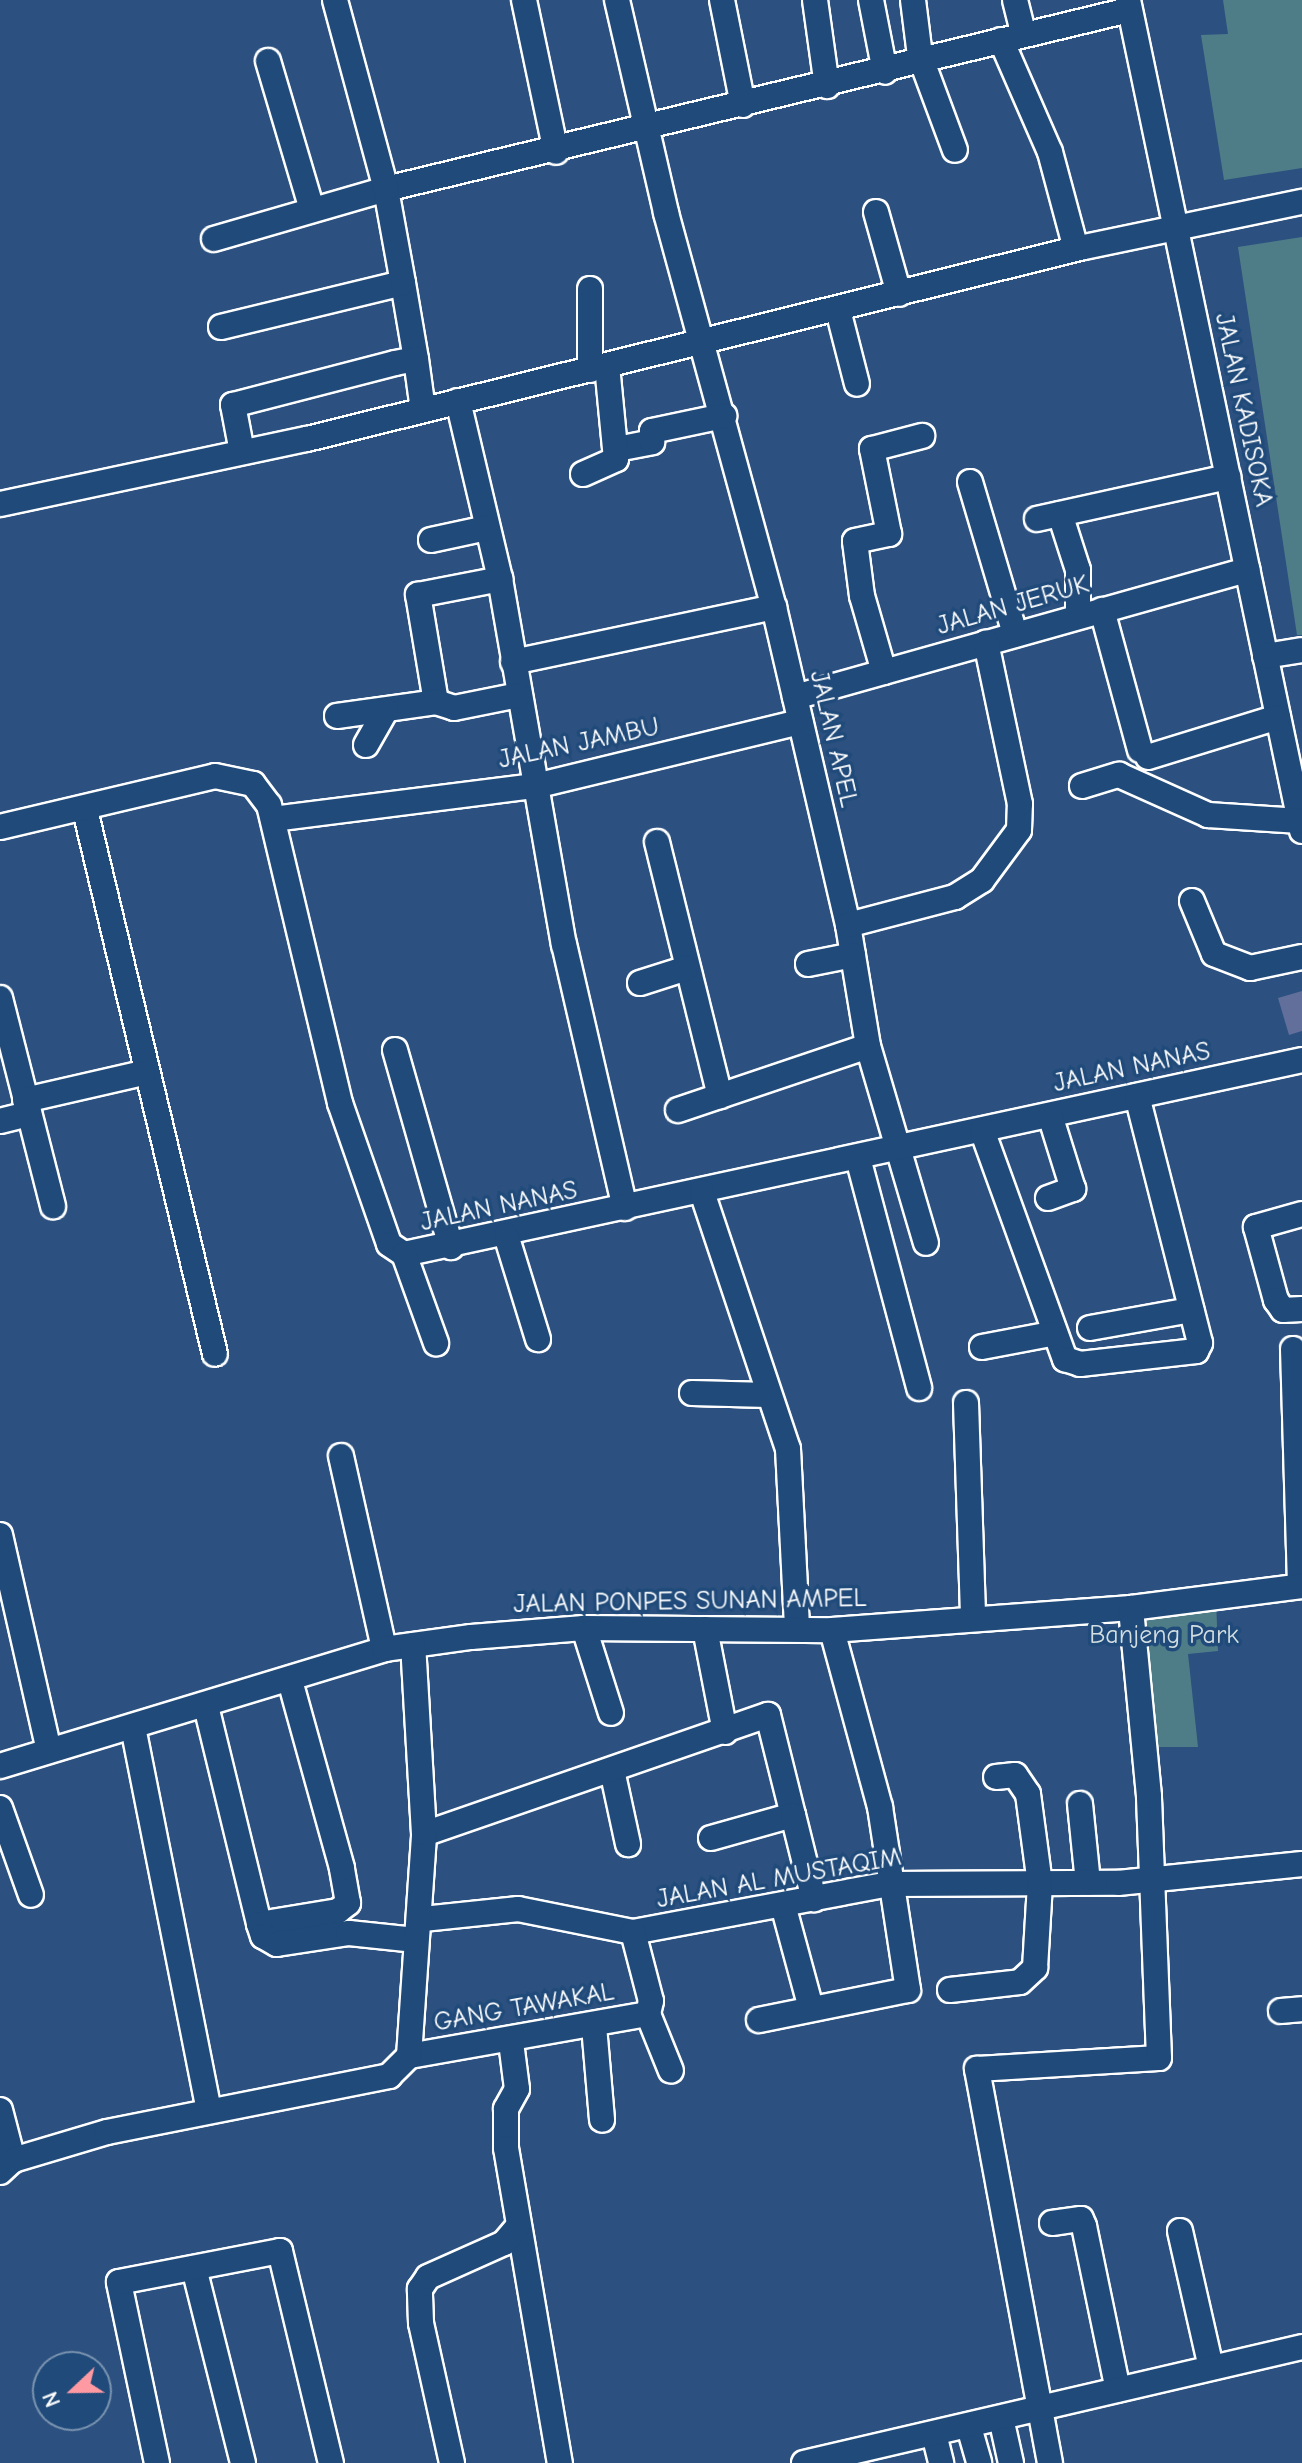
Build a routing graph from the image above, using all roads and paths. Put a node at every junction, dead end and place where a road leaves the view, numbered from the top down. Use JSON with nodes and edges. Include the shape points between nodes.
{"nodes":[{"id":1,"x":335,"y":0,"type":"edge"},
{"id":2,"x":524,"y":0,"type":"edge"},
{"id":3,"x":617,"y":0,"type":"edge"},
{"id":4,"x":722,"y":0,"type":"edge"},
{"id":5,"x":815,"y":0,"type":"edge"},
{"id":6,"x":871,"y":0,"type":"edge"},
{"id":7,"x":913,"y":0,"type":"edge"},
{"id":8,"x":1015,"y":0,"type":"edge"},
{"id":9,"x":1129,"y":5,"type":"edge"},
{"id":10,"x":1012,"y":36,"type":"junction"},
{"id":11,"x":920,"y":56,"type":"junction"},
{"id":12,"x":268,"y":61,"type":"dead end"},
{"id":13,"x":885,"y":72,"type":"junction"},
{"id":14,"x":827,"y":86,"type":"junction"},
{"id":15,"x":743,"y":105,"type":"junction"},
{"id":16,"x":648,"y":129,"type":"junction"},
{"id":17,"x":955,"y":150,"type":"dead end"},
{"id":18,"x":556,"y":152,"type":"junction"},
{"id":19,"x":386,"y":189,"type":"junction"},
{"id":20,"x":1302,"y":202,"type":"edge"},
{"id":21,"x":312,"y":210,"type":"junction"},
{"id":22,"x":876,"y":212,"type":"dead end"},
{"id":23,"x":1176,"y":226,"type":"junction"},
{"id":24,"x":214,"y":239,"type":"dead end"},
{"id":25,"x":1076,"y":249,"type":"junction"},
{"id":26,"x":403,"y":283,"type":"junction"},
{"id":27,"x":590,"y":289,"type":"dead end"},
{"id":28,"x":899,"y":294,"type":"junction"},
{"id":29,"x":838,"y":310,"type":"junction"},
{"id":30,"x":221,"y":327,"type":"dead end"},
{"id":31,"x":705,"y":343,"type":"junction"},
{"id":32,"x":416,"y":359,"type":"junction"},
{"id":33,"x":599,"y":368,"type":"junction"},
{"id":34,"x":857,"y":384,"type":"dead end"},
{"id":35,"x":458,"y":401,"type":"junction"},
{"id":36,"x":423,"y":410,"type":"junction"},
{"id":37,"x":724,"y":416,"type":"junction"},
{"id":38,"x":922,"y":436,"type":"dead end"},
{"id":39,"x":617,"y":449,"type":"junction"},
{"id":40,"x":242,"y":452,"type":"junction"},
{"id":41,"x":583,"y":474,"type":"dead end"},
{"id":42,"x":1228,"y":477,"type":"junction"},
{"id":43,"x":970,"y":482,"type":"dead end"},
{"id":44,"x":0,"y":504,"type":"edge"},
{"id":45,"x":487,"y":528,"type":"junction"},
{"id":46,"x":431,"y":540,"type":"dead end"},
{"id":47,"x":1247,"y":570,"type":"junction"},
{"id":48,"x":500,"y":579,"type":"junction"},
{"id":49,"x":774,"y":607,"type":"junction"},
{"id":50,"x":1090,"y":613,"type":"junction"},
{"id":51,"x":1015,"y":634,"type":"junction"},
{"id":52,"x":986,"y":643,"type":"junction"},
{"id":53,"x":1302,"y":650,"type":"edge"},
{"id":54,"x":1265,"y":656,"type":"junction"},
{"id":55,"x":513,"y":662,"type":"junction"},
{"id":56,"x":884,"y":672,"type":"junction"},
{"id":57,"x":519,"y":695,"type":"junction"},
{"id":58,"x":795,"y":697,"type":"junction"},
{"id":59,"x":436,"y":702,"type":"junction"},
{"id":60,"x":386,"y":710,"type":"junction"},
{"id":61,"x":337,"y":716,"type":"dead end"},
{"id":62,"x":1278,"y":717,"type":"junction"},
{"id":63,"x":800,"y":722,"type":"junction"},
{"id":64,"x":366,"y":745,"type":"dead end"},
{"id":65,"x":535,"y":786,"type":"junction"},
{"id":66,"x":1082,"y":786,"type":"dead end"},
{"id":67,"x":85,"y":810,"type":"junction"},
{"id":68,"x":273,"y":819,"type":"junction"},
{"id":69,"x":1301,"y":826,"type":"edge"},
{"id":70,"x":0,"y":827,"type":"edge"},
{"id":71,"x":657,"y":842,"type":"dead end"},
{"id":72,"x":1192,"y":901,"type":"dead end"},
{"id":73,"x":848,"y":925,"type":"junction"},
{"id":74,"x":853,"y":955,"type":"junction"},
{"id":75,"x":1302,"y":957,"type":"edge"},
{"id":76,"x":808,"y":964,"type":"dead end"},
{"id":77,"x":687,"y":968,"type":"junction"},
{"id":78,"x":640,"y":983,"type":"dead end"},
{"id":79,"x":0,"y":998,"type":"edge"},
{"id":80,"x":868,"y":1046,"type":"junction"},
{"id":81,"x":395,"y":1050,"type":"dead end"},
{"id":82,"x":1302,"y":1060,"type":"edge"},
{"id":83,"x":143,"y":1073,"type":"junction"},
{"id":84,"x":720,"y":1096,"type":"junction"},
{"id":85,"x":1137,"y":1096,"type":"junction"},
{"id":86,"x":27,"y":1107,"type":"junction"},
{"id":87,"x":678,"y":1110,"type":"dead end"},
{"id":88,"x":1050,"y":1115,"type":"junction"},
{"id":89,"x":0,"y":1121,"type":"edge"},
{"id":90,"x":982,"y":1130,"type":"junction"},
{"id":91,"x":897,"y":1148,"type":"junction"},
{"id":92,"x":858,"y":1158,"type":"junction"},
{"id":93,"x":702,"y":1192,"type":"junction"},
{"id":94,"x":1048,"y":1198,"type":"dead end"},
{"id":95,"x":53,"y":1206,"type":"dead end"},
{"id":96,"x":625,"y":1208,"type":"junction"},
{"id":97,"x":1302,"y":1214,"type":"edge"},
{"id":98,"x":506,"y":1235,"type":"junction"},
{"id":99,"x":926,"y":1243,"type":"dead end"},
{"id":100,"x":451,"y":1247,"type":"junction"},
{"id":101,"x":404,"y":1254,"type":"junction"},
{"id":102,"x":1302,"y":1309,"type":"edge"},
{"id":103,"x":1191,"y":1310,"type":"junction"},
{"id":104,"x":1090,"y":1328,"type":"dead end"},
{"id":105,"x":1051,"y":1334,"type":"junction"},
{"id":106,"x":538,"y":1339,"type":"dead end"},
{"id":107,"x":436,"y":1343,"type":"dead end"},
{"id":108,"x":982,"y":1347,"type":"dead end"},
{"id":109,"x":1293,"y":1349,"type":"dead end"},
{"id":110,"x":215,"y":1354,"type":"dead end"},
{"id":111,"x":919,"y":1388,"type":"dead end"},
{"id":112,"x":692,"y":1393,"type":"dead end"},
{"id":113,"x":768,"y":1395,"type":"junction"},
{"id":114,"x":966,"y":1403,"type":"dead end"},
{"id":115,"x":341,"y":1456,"type":"dead end"},
{"id":116,"x":0,"y":1535,"type":"edge"},
{"id":117,"x":1301,"y":1586,"type":"edge"},
{"id":118,"x":1131,"y":1608,"type":"junction"},
{"id":119,"x":973,"y":1619,"type":"junction"},
{"id":120,"x":584,"y":1628,"type":"junction"},
{"id":121,"x":705,"y":1629,"type":"junction"},
{"id":122,"x":797,"y":1629,"type":"junction"},
{"id":123,"x":832,"y":1630,"type":"junction"},
{"id":124,"x":413,"y":1645,"type":"junction"},
{"id":125,"x":384,"y":1649,"type":"junction"},
{"id":126,"x":290,"y":1680,"type":"junction"},
{"id":127,"x":206,"y":1706,"type":"junction"},
{"id":128,"x":611,"y":1713,"type":"dead end"},
{"id":129,"x":133,"y":1727,"type":"junction"},
{"id":130,"x":725,"y":1732,"type":"junction"},
{"id":131,"x":49,"y":1751,"type":"junction"},
{"id":132,"x":0,"y":1766,"type":"edge"},
{"id":133,"x":612,"y":1770,"type":"junction"},
{"id":134,"x":996,"y":1777,"type":"dead end"},
{"id":135,"x":1080,"y":1804,"type":"dead end"},
{"id":136,"x":0,"y":1808,"type":"edge"},
{"id":137,"x":793,"y":1815,"type":"junction"},
{"id":138,"x":424,"y":1834,"type":"junction"},
{"id":139,"x":711,"y":1838,"type":"dead end"},
{"id":140,"x":628,"y":1844,"type":"dead end"},
{"id":141,"x":1302,"y":1864,"type":"edge"},
{"id":142,"x":1148,"y":1879,"type":"junction"},
{"id":143,"x":1088,"y":1883,"type":"junction"},
{"id":144,"x":890,"y":1884,"type":"junction"},
{"id":145,"x":1040,"y":1884,"type":"junction"},
{"id":146,"x":31,"y":1895,"type":"dead end"},
{"id":147,"x":814,"y":1899,"type":"junction"},
{"id":148,"x":783,"y":1905,"type":"junction"},
{"id":149,"x":259,"y":1924,"type":"junction"},
{"id":150,"x":420,"y":1930,"type":"junction"},
{"id":151,"x":633,"y":1932,"type":"junction"},
{"id":152,"x":950,"y":1990,"type":"dead end"},
{"id":153,"x":811,"y":2008,"type":"junction"},
{"id":154,"x":648,"y":2014,"type":"junction"},
{"id":155,"x":759,"y":2020,"type":"dead end"},
{"id":156,"x":594,"y":2026,"type":"junction"},
{"id":157,"x":511,"y":2042,"type":"junction"},
{"id":158,"x":409,"y":2056,"type":"junction"},
{"id":159,"x":671,"y":2071,"type":"dead end"},
{"id":160,"x":208,"y":2107,"type":"junction"},
{"id":161,"x":0,"y":2110,"type":"edge"},
{"id":162,"x":602,"y":2120,"type":"dead end"},
{"id":163,"x":6,"y":2166,"type":"edge"},
{"id":164,"x":1052,"y":2223,"type":"dead end"},
{"id":165,"x":519,"y":2225,"type":"junction"},
{"id":166,"x":1180,"y":2231,"type":"dead end"},
{"id":167,"x":194,"y":2268,"type":"junction"},
{"id":168,"x":1302,"y":2347,"type":"edge"},
{"id":169,"x":1211,"y":2368,"type":"junction"},
{"id":170,"x":1118,"y":2390,"type":"junction"},
{"id":171,"x":1036,"y":2410,"type":"junction"},
{"id":172,"x":1001,"y":2418,"type":"junction"},
{"id":173,"x":969,"y":2427,"type":"junction"},
{"id":174,"x":934,"y":2434,"type":"junction"},
{"id":175,"x":157,"y":2463,"type":"edge"},
{"id":176,"x":243,"y":2463,"type":"edge"},
{"id":177,"x":331,"y":2463,"type":"edge"},
{"id":178,"x":452,"y":2463,"type":"edge"},
{"id":179,"x":560,"y":2463,"type":"edge"},
{"id":180,"x":804,"y":2463,"type":"edge"},
{"id":181,"x":941,"y":2463,"type":"edge"},
{"id":182,"x":979,"y":2463,"type":"edge"},
{"id":183,"x":1011,"y":2463,"type":"edge"},
{"id":184,"x":1050,"y":2463,"type":"edge"}],
"edges":[{"from":1,"to":19,"type":"street"},
{"from":2,"to":18,"type":"street"},
{"from":3,"to":16,"type":"street","name":"JALAN APEL"},
{"from":4,"to":15,"type":"street"},
{"from":5,"to":14,"type":"street"},
{"from":6,"to":13,"type":"street"},
{"from":7,"to":11,"type":"street"},
{"from":8,"to":10,"type":"street"},
{"from":9,"to":10,"type":"street"},
{"from":9,"to":23,"type":"street","name":"JALAN KADISOKA"},
{"from":10,"to":11,"type":"street"},
{"from":10,"to":25,"type":"street"},
{"from":11,"to":13,"type":"street"},
{"from":11,"to":17,"type":"street"},
{"from":12,"to":21,"type":"street"},
{"from":13,"to":14,"type":"street"},
{"from":14,"to":15,"type":"street"},
{"from":15,"to":16,"type":"street"},
{"from":16,"to":18,"type":"street"},
{"from":16,"to":31,"type":"street","name":"JALAN APEL"},
{"from":18,"to":19,"type":"street"},
{"from":19,"to":21,"type":"street"},
{"from":19,"to":26,"type":"street"},
{"from":20,"to":23,"type":"street"},
{"from":21,"to":24,"type":"street"},
{"from":22,"to":28,"type":"street"},
{"from":23,"to":25,"type":"street"},
{"from":23,"to":42,"type":"street","name":"JALAN KADISOKA"},
{"from":25,"to":28,"type":"street"},
{"from":26,"to":30,"type":"street"},
{"from":26,"to":32,"type":"street"},
{"from":27,"to":33,"type":"street"},
{"from":28,"to":29,"type":"street"},
{"from":29,"to":31,"type":"street"},
{"from":29,"to":34,"type":"street"},
{"from":31,"to":33,"type":"street"},
{"from":31,"to":37,"type":"street","name":"JALAN APEL"},
{"from":32,"to":36,"type":"street"},
{"from":32,"to":40,"type":"street","via":[[233,405]]},
{"from":33,"to":35,"type":"street"},
{"from":33,"to":39,"type":"street"},
{"from":35,"to":36,"type":"street"},
{"from":35,"to":45,"type":"street"},
{"from":36,"to":40,"type":"street"},
{"from":37,"to":39,"type":"street","via":[[652,431],[652,442]]},
{"from":37,"to":49,"type":"street","name":"JALAN APEL"},
{"from":38,"to":56,"type":"street","via":[[872,449],[889,534],[855,541],[862,596]]},
{"from":39,"to":41,"type":"street","via":[[616,459]]},
{"from":40,"to":44,"type":"street"},
{"from":42,"to":47,"type":"street","name":"JALAN KADISOKA"},
{"from":42,"to":50,"type":"street","via":[[1048,516],[1078,570]]},
{"from":43,"to":51,"type":"street"},
{"from":45,"to":46,"type":"street"},
{"from":45,"to":48,"type":"street"},
{"from":47,"to":50,"type":"street","name":"JALAN JERUK"},
{"from":47,"to":54,"type":"street","name":"JALAN KADISOKA"},
{"from":48,"to":55,"type":"street"},
{"from":48,"to":59,"type":"street","via":[[418,595]]},
{"from":49,"to":55,"type":"street"},
{"from":49,"to":58,"type":"street","name":"JALAN APEL"},
{"from":50,"to":51,"type":"street","name":"JALAN JERUK"},
{"from":50,"to":62,"type":"street","via":[[1144,754]]},
{"from":51,"to":52,"type":"street","name":"JALAN JERUK"},
{"from":52,"to":56,"type":"street","name":"JALAN JERUK"},
{"from":52,"to":73,"type":"street","via":[[1020,804],[1019,830],[982,880],[955,897]]},
{"from":53,"to":54,"type":"street"},
{"from":54,"to":62,"type":"street","name":"JALAN KADISOKA"},
{"from":55,"to":57,"type":"street"},
{"from":56,"to":58,"type":"street","name":"JALAN JERUK"},
{"from":57,"to":59,"type":"street","via":[[454,708]]},
{"from":57,"to":65,"type":"street"},
{"from":58,"to":63,"type":"street","name":"JALAN APEL"},
{"from":59,"to":60,"type":"street"},
{"from":60,"to":61,"type":"street"},
{"from":60,"to":64,"type":"street"},
{"from":62,"to":69,"type":"street","name":"JALAN KADISOKA"},
{"from":63,"to":65,"type":"street","name":"JALAN JAMBU"},
{"from":63,"to":73,"type":"street","name":"JALAN APEL"},
{"from":65,"to":68,"type":"street","name":"JALAN JAMBU"},
{"from":65,"to":96,"type":"street"},
{"from":66,"to":69,"type":"street","via":[[1119,775],[1208,815]]},
{"from":67,"to":68,"type":"street","name":"JALAN NANAS","via":[[215,776],[253,784]]},
{"from":67,"to":70,"type":"street","name":"JALAN NANAS"},
{"from":67,"to":83,"type":"street"},
{"from":68,"to":101,"type":"street","name":"JALAN NANAS","via":[[340,1103],[389,1244]]},
{"from":71,"to":77,"type":"street"},
{"from":72,"to":75,"type":"street","via":[[1214,954],[1250,968]]},
{"from":73,"to":74,"type":"street","name":"JALAN APEL"},
{"from":74,"to":76,"type":"street"},
{"from":74,"to":80,"type":"street","name":"JALAN APEL"},
{"from":77,"to":78,"type":"street"},
{"from":77,"to":84,"type":"street"},
{"from":79,"to":86,"type":"street"},
{"from":80,"to":84,"type":"street"},
{"from":80,"to":91,"type":"street","name":"JALAN APEL"},
{"from":81,"to":100,"type":"street"},
{"from":82,"to":85,"type":"street","name":"JALAN NANAS"},
{"from":83,"to":86,"type":"street"},
{"from":83,"to":110,"type":"street"},
{"from":84,"to":87,"type":"street"},
{"from":85,"to":88,"type":"street","name":"JALAN NANAS"},
{"from":85,"to":103,"type":"street"},
{"from":86,"to":89,"type":"street"},
{"from":86,"to":95,"type":"street"},
{"from":88,"to":90,"type":"street","name":"JALAN NANAS"},
{"from":88,"to":94,"type":"street","via":[[1073,1189]]},
{"from":90,"to":91,"type":"street","name":"JALAN NANAS"},
{"from":90,"to":105,"type":"street"},
{"from":91,"to":92,"type":"street","name":"JALAN NANAS"},
{"from":91,"to":99,"type":"street","name":"JALAN APEL"},
{"from":92,"to":93,"type":"street","name":"JALAN NANAS"},
{"from":92,"to":111,"type":"street"},
{"from":93,"to":96,"type":"street","name":"JALAN NANAS"},
{"from":93,"to":113,"type":"street"},
{"from":96,"to":98,"type":"street","name":"JALAN NANAS"},
{"from":97,"to":102,"type":"street","via":[[1256,1227],[1276,1300],[1283,1310]]},
{"from":98,"to":100,"type":"street","name":"JALAN NANAS"},
{"from":98,"to":106,"type":"street"},
{"from":100,"to":101,"type":"street","name":"JALAN NANAS"},
{"from":101,"to":107,"type":"street"},
{"from":103,"to":104,"type":"street"},
{"from":103,"to":105,"type":"street","via":[[1201,1346],[1196,1351],[1071,1364]]},
{"from":105,"to":108,"type":"street"},
{"from":109,"to":117,"type":"street"},
{"from":112,"to":113,"type":"street"},
{"from":113,"to":122,"type":"street","via":[[792,1473]]},
{"from":114,"to":119,"type":"street"},
{"from":115,"to":125,"type":"street"},
{"from":116,"to":131,"type":"street"},
{"from":117,"to":118,"type":"street","name":"JALAN PONPES SUNAN AMPEL"},
{"from":118,"to":119,"type":"street","name":"JALAN PONPES SUNAN AMPEL"},
{"from":118,"to":142,"type":"street","via":[[1149,1796]]},
{"from":119,"to":123,"type":"street","name":"JALAN PONPES SUNAN AMPEL"},
{"from":120,"to":121,"type":"street","name":"JALAN PONPES SUNAN AMPEL"},
{"from":120,"to":124,"type":"street","name":"JALAN PONPES SUNAN AMPEL"},
{"from":120,"to":128,"type":"street"},
{"from":121,"to":122,"type":"street","name":"JALAN PONPES SUNAN AMPEL"},
{"from":121,"to":130,"type":"street"},
{"from":122,"to":123,"type":"street","name":"JALAN PONPES SUNAN AMPEL"},
{"from":123,"to":144,"type":"street","via":[[880,1807]]},
{"from":124,"to":125,"type":"street","name":"JALAN PONPES SUNAN AMPEL"},
{"from":124,"to":138,"type":"street"},
{"from":125,"to":126,"type":"street","name":"JALAN PONPES SUNAN AMPEL"},
{"from":126,"to":127,"type":"street","name":"JALAN PONPES SUNAN AMPEL"},
{"from":126,"to":149,"type":"street","via":[[348,1903]]},
{"from":127,"to":129,"type":"street","name":"JALAN PONPES SUNAN AMPEL"},
{"from":127,"to":149,"type":"street"},
{"from":129,"to":131,"type":"street","name":"JALAN PONPES SUNAN AMPEL"},
{"from":129,"to":160,"type":"street"},
{"from":130,"to":133,"type":"street"},
{"from":130,"to":137,"type":"street","via":[[768,1715]]},
{"from":131,"to":132,"type":"street","name":"JALAN PONPES SUNAN AMPEL"},
{"from":133,"to":138,"type":"street"},
{"from":133,"to":140,"type":"street"},
{"from":134,"to":145,"type":"street","via":[[1015,1775],[1028,1794]]},
{"from":135,"to":143,"type":"street"},
{"from":136,"to":146,"type":"street"},
{"from":137,"to":139,"type":"street"},
{"from":137,"to":147,"type":"street"},
{"from":138,"to":150,"type":"street"},
{"from":141,"to":142,"type":"street","name":"JALAN AL MUSTAQIM"},
{"from":142,"to":143,"type":"street","name":"JALAN AL MUSTAQIM"},
{"from":142,"to":171,"type":"street","via":[[1159,2059],[977,2069]]},
{"from":143,"to":145,"type":"street","name":"JALAN AL MUSTAQIM"},
{"from":144,"to":145,"type":"street","name":"JALAN AL MUSTAQIM"},
{"from":144,"to":147,"type":"street","name":"JALAN AL MUSTAQIM"},
{"from":144,"to":153,"type":"street","via":[[907,1950],[908,1990]]},
{"from":145,"to":152,"type":"street","via":[[1030,1978]]},
{"from":147,"to":148,"type":"street","name":"JALAN AL MUSTAQIM"},
{"from":148,"to":151,"type":"street","name":"JALAN AL MUSTAQIM"},
{"from":148,"to":153,"type":"street"},
{"from":149,"to":150,"type":"street","name":"JALAN AL MUSTAQIM","via":[[263,1936],[277,1944]]},
{"from":150,"to":151,"type":"street","name":"JALAN AL MUSTAQIM","via":[[518,1909]]},
{"from":150,"to":158,"type":"street"},
{"from":151,"to":154,"type":"street","via":[[651,2001]]},
{"from":153,"to":155,"type":"street"},
{"from":154,"to":156,"type":"street","name":"GANG TAWAKAL"},
{"from":154,"to":159,"type":"street"},
{"from":156,"to":157,"type":"street","name":"GANG TAWAKAL"},
{"from":156,"to":162,"type":"street"},
{"from":157,"to":158,"type":"street","name":"GANG TAWAKAL"},
{"from":157,"to":165,"type":"street","via":[[517,2089],[506,2109],[506,2148]]},
{"from":158,"to":160,"type":"street","via":[[389,2076]]},
{"from":160,"to":163,"type":"street"},
{"from":161,"to":163,"type":"street"},
{"from":164,"to":170,"type":"street","via":[[1081,2219],[1084,2226]]},
{"from":165,"to":178,"type":"street","via":[[504,2243],[428,2277],[420,2289],[421,2323]]},
{"from":165,"to":179,"type":"street"},
{"from":166,"to":169,"type":"street"},
{"from":167,"to":175,"type":"street","via":[[119,2282]]},
{"from":167,"to":176,"type":"street"},
{"from":167,"to":177,"type":"street","via":[[280,2251]]},
{"from":168,"to":169,"type":"street"},
{"from":169,"to":170,"type":"street"},
{"from":170,"to":171,"type":"street"},
{"from":171,"to":172,"type":"street"},
{"from":171,"to":184,"type":"street"},
{"from":172,"to":173,"type":"street"},
{"from":172,"to":183,"type":"street"},
{"from":173,"to":174,"type":"street"},
{"from":173,"to":182,"type":"street"},
{"from":174,"to":180,"type":"street"},
{"from":174,"to":181,"type":"street"}]}
